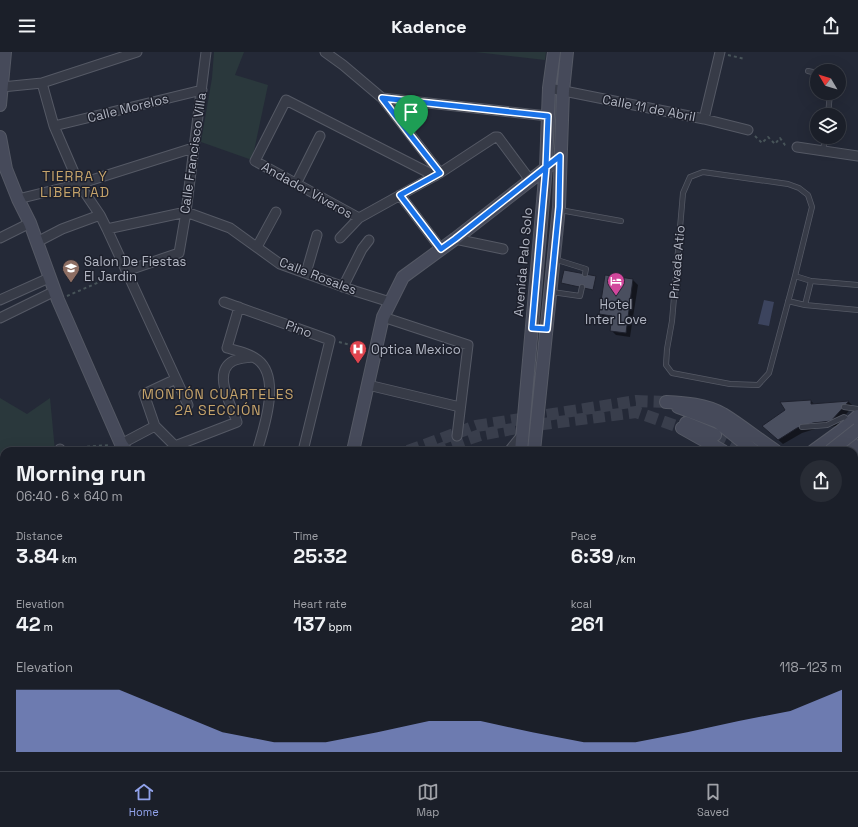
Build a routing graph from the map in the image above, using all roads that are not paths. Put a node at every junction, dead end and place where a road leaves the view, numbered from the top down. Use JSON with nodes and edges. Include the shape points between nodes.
{"nodes":[{"id":1,"x":5,"y":52,"type":"edge"},
{"id":2,"x":137,"y":52,"type":"edge"},
{"id":3,"x":206,"y":52,"type":"edge"},
{"id":4,"x":325,"y":52,"type":"edge"},
{"id":5,"x":554,"y":52,"type":"edge"},
{"id":6,"x":568,"y":52,"type":"edge"},
{"id":7,"x":718,"y":52,"type":"edge"},
{"id":8,"x":42,"y":83,"type":"junction"},
{"id":9,"x":2,"y":87,"type":"junction"},
{"id":10,"x":549,"y":88,"type":"junction"},
{"id":11,"x":202,"y":90,"type":"junction"},
{"id":12,"x":563,"y":91,"type":"junction"},
{"id":13,"x":382,"y":98,"type":"junction"},
{"id":14,"x":0,"y":102,"type":"edge"},
{"id":15,"x":0,"y":106,"type":"edge"},
{"id":16,"x":548,"y":116,"type":"junction"},
{"id":17,"x":704,"y":119,"type":"junction"},
{"id":18,"x":54,"y":126,"type":"junction"},
{"id":19,"x":748,"y":130,"type":"road end"},
{"id":20,"x":320,"y":136,"type":"dead end"},
{"id":21,"x":0,"y":137,"type":"edge"},
{"id":22,"x":824,"y":144,"type":"edge"},
{"id":23,"x":193,"y":148,"type":"junction"},
{"id":24,"x":797,"y":148,"type":"road end"},
{"id":25,"x":823,"y":151,"type":"junction"},
{"id":26,"x":560,"y":156,"type":"junction"},
{"id":27,"x":858,"y":156,"type":"edge"},
{"id":28,"x":546,"y":167,"type":"junction"},
{"id":29,"x":3,"y":170,"type":"edge"},
{"id":30,"x":437,"y":174,"type":"junction"},
{"id":31,"x":530,"y":180,"type":"junction"},
{"id":32,"x":79,"y":184,"type":"junction"},
{"id":33,"x":296,"y":184,"type":"junction"},
{"id":34,"x":400,"y":195,"type":"junction"},
{"id":35,"x":18,"y":199,"type":"junction"},
{"id":36,"x":558,"y":209,"type":"junction"},
{"id":37,"x":186,"y":212,"type":"junction"},
{"id":38,"x":276,"y":212,"type":"dead end"},
{"id":39,"x":100,"y":215,"type":"junction"},
{"id":40,"x":359,"y":218,"type":"junction"},
{"id":41,"x":621,"y":221,"type":"dead end"},
{"id":42,"x":30,"y":223,"type":"junction"},
{"id":43,"x":107,"y":229,"type":"junction"},
{"id":44,"x":317,"y":236,"type":"dead end"},
{"id":45,"x":0,"y":238,"type":"edge"},
{"id":46,"x":340,"y":238,"type":"dead end"},
{"id":47,"x":455,"y":239,"type":"junction"},
{"id":48,"x":369,"y":240,"type":"dead end"},
{"id":49,"x":37,"y":242,"type":"junction"},
{"id":50,"x":257,"y":247,"type":"junction"},
{"id":51,"x":441,"y":249,"type":"junction"},
{"id":52,"x":503,"y":249,"type":"dead end"},
{"id":53,"x":553,"y":259,"type":"junction"},
{"id":54,"x":126,"y":271,"type":"junction"},
{"id":55,"x":306,"y":273,"type":"junction"},
{"id":56,"x":585,"y":274,"type":"dead end"},
{"id":57,"x":795,"y":276,"type":"junction"},
{"id":58,"x":49,"y":278,"type":"junction"},
{"id":59,"x":811,"y":281,"type":"junction"},
{"id":60,"x":858,"y":285,"type":"edge"},
{"id":61,"x":343,"y":287,"type":"junction"},
{"id":62,"x":582,"y":287,"type":"dead end"},
{"id":63,"x":550,"y":292,"type":"junction"},
{"id":64,"x":56,"y":295,"type":"junction"},
{"id":65,"x":0,"y":300,"type":"edge"},
{"id":66,"x":788,"y":301,"type":"junction"},
{"id":67,"x":224,"y":302,"type":"dead end"},
{"id":68,"x":390,"y":302,"type":"junction"},
{"id":69,"x":805,"y":305,"type":"junction"},
{"id":70,"x":239,"y":307,"type":"junction"},
{"id":71,"x":858,"y":310,"type":"edge"},
{"id":72,"x":383,"y":317,"type":"junction"},
{"id":73,"x":0,"y":318,"type":"edge"},
{"id":74,"x":532,"y":328,"type":"junction"},
{"id":75,"x":547,"y":329,"type":"junction"},
{"id":76,"x":252,"y":357,"type":"junction"},
{"id":77,"x":176,"y":379,"type":"junction"},
{"id":78,"x":368,"y":385,"type":"junction"},
{"id":79,"x":188,"y":405,"type":"dead end"},
{"id":80,"x":460,"y":407,"type":"junction"},
{"id":81,"x":844,"y":407,"type":"dead end"},
{"id":82,"x":858,"y":409,"type":"edge"},
{"id":83,"x":682,"y":419,"type":"junction"},
{"id":84,"x":155,"y":426,"type":"junction"},
{"id":85,"x":849,"y":426,"type":"edge"},
{"id":86,"x":802,"y":427,"type":"dead end"},
{"id":87,"x":522,"y":435,"type":"junction"},
{"id":88,"x":714,"y":435,"type":"tunnel mouth"},
{"id":89,"x":457,"y":436,"type":"dead end"},
{"id":90,"x":123,"y":447,"type":"edge"},
{"id":91,"x":177,"y":447,"type":"edge"},
{"id":92,"x":180,"y":447,"type":"edge"},
{"id":93,"x":258,"y":447,"type":"edge"},
{"id":94,"x":304,"y":447,"type":"edge"},
{"id":95,"x":354,"y":447,"type":"edge"},
{"id":96,"x":512,"y":447,"type":"edge"},
{"id":97,"x":521,"y":447,"type":"edge"},
{"id":98,"x":534,"y":447,"type":"edge"},
{"id":99,"x":718,"y":447,"type":"tunnel mouth"},
{"id":100,"x":749,"y":447,"type":"edge"},
{"id":101,"x":770,"y":447,"type":"edge"},
{"id":102,"x":819,"y":447,"type":"edge"},
{"id":103,"x":833,"y":447,"type":"edge"},
{"id":104,"x":854,"y":447,"type":"edge"}],
"edges":[{"from":1,"to":9,"type":"main road"},
{"from":2,"to":8,"type":"street"},
{"from":3,"to":11,"type":"street","name":"Calle Francisco Villa"},
{"from":4,"to":13,"type":"street"},
{"from":5,"to":10,"type":"main road","name":"Avenida Palo Solo"},
{"from":6,"to":12,"type":"main road"},
{"from":7,"to":17,"type":"street"},
{"from":8,"to":9,"type":"street"},
{"from":8,"to":18,"type":"street"},
{"from":9,"to":14,"type":"main road"},
{"from":10,"to":12,"type":"street","name":"Calle 11 de Abril"},
{"from":10,"to":16,"type":"main road","name":"Avenida Palo Solo"},
{"from":11,"to":18,"type":"street","name":"Calle Morelos"},
{"from":11,"to":23,"type":"street","name":"Calle Francisco Villa"},
{"from":12,"to":17,"type":"street","name":"Calle 11 de Abril"},
{"from":12,"to":26,"type":"main road"},
{"from":13,"to":16,"type":"street"},
{"from":13,"to":30,"type":"street"},
{"from":14,"to":15,"type":"main road"},
{"from":16,"to":28,"type":"main road","name":"Avenida Palo Solo"},
{"from":17,"to":19,"type":"street","name":"Calle 11 de Abril"},
{"from":18,"to":32,"type":"street"},
{"from":20,"to":33,"type":"street"},
{"from":21,"to":29,"type":"main road"},
{"from":22,"to":25,"type":"lane"},
{"from":23,"to":32,"type":"street"},
{"from":23,"to":37,"type":"street","name":"Calle Francisco Villa"},
{"from":24,"to":25,"type":"street"},
{"from":25,"to":27,"type":"street"},
{"from":26,"to":28,"type":"main road"},
{"from":26,"to":36,"type":"main road"},
{"from":28,"to":31,"type":"main road"},
{"from":28,"to":74,"type":"main road","name":"Avenida Palo Solo"},
{"from":29,"to":35,"type":"main road"},
{"from":30,"to":31,"type":"street","via":[[497,136]]},
{"from":30,"to":33,"type":"street","name":"Andador Viveros","via":[[286,100],[255,161]]},
{"from":30,"to":34,"type":"street"},
{"from":31,"to":47,"type":"main road"},
{"from":32,"to":35,"type":"street"},
{"from":32,"to":39,"type":"street"},
{"from":33,"to":40,"type":"street","name":"Andador Viveros"},
{"from":34,"to":40,"type":"street"},
{"from":34,"to":51,"type":"street"},
{"from":35,"to":42,"type":"main road"},
{"from":36,"to":41,"type":"lane"},
{"from":36,"to":53,"type":"main road"},
{"from":37,"to":43,"type":"street"},
{"from":37,"to":50,"type":"street","name":"Calle Rosales","via":[[230,228]]},
{"from":37,"to":54,"type":"street","name":"Calle Francisco Villa","via":[[179,253]]},
{"from":38,"to":50,"type":"street"},
{"from":39,"to":43,"type":"street"},
{"from":39,"to":49,"type":"street","via":[[62,229]]},
{"from":40,"to":46,"type":"street"},
{"from":42,"to":45,"type":"street"},
{"from":42,"to":49,"type":"main road"},
{"from":43,"to":54,"type":"street"},
{"from":44,"to":55,"type":"street"},
{"from":47,"to":51,"type":"main road"},
{"from":47,"to":52,"type":"street"},
{"from":48,"to":61,"type":"street"},
{"from":49,"to":58,"type":"main road"},
{"from":50,"to":55,"type":"street","name":"Calle Rosales","via":[[280,264]]},
{"from":51,"to":68,"type":"main road","via":[[403,277]]},
{"from":53,"to":56,"type":"lane","via":[[586,269]]},
{"from":53,"to":63,"type":"main road"},
{"from":54,"to":77,"type":"street"},
{"from":55,"to":61,"type":"street","name":"Calle Rosales"},
{"from":57,"to":59,"type":"lane"},
{"from":57,"to":66,"type":"lane","name":"Privada Atio"},
{"from":57,"to":66,"type":"lane","name":"Privada Atio","via":[[812,207],[808,195],[799,188],[781,183],[703,172],[690,177],[683,193],[672,322],[667,349],[666,365],[672,373],[730,384],[758,386],[769,373]]},
{"from":58,"to":64,"type":"main road"},
{"from":58,"to":65,"type":"street"},
{"from":59,"to":60,"type":"lane"},
{"from":59,"to":69,"type":"lane"},
{"from":61,"to":68,"type":"street","name":"Calle Rosales"},
{"from":62,"to":63,"type":"lane","via":[[580,296]]},
{"from":63,"to":75,"type":"main road"},
{"from":64,"to":73,"type":"street"},
{"from":64,"to":90,"type":"main road"},
{"from":66,"to":69,"type":"lane"},
{"from":67,"to":70,"type":"street","name":"Pino"},
{"from":68,"to":72,"type":"main road"},
{"from":69,"to":71,"type":"lane"},
{"from":70,"to":76,"type":"street","via":[[227,348]]},
{"from":70,"to":94,"type":"street","name":"Pino","via":[[330,340]]},
{"from":72,"to":78,"type":"main road"},
{"from":72,"to":80,"type":"street","via":[[468,345]]},
{"from":74,"to":75,"type":"main road"},
{"from":74,"to":87,"type":"main road","name":"Avenida Palo Solo"},
{"from":75,"to":98,"type":"main road"},
{"from":76,"to":92,"type":"street","via":[[234,360],[223,374],[237,422]]},
{"from":76,"to":93,"type":"street","via":[[259,360],[267,371],[271,393]]},
{"from":77,"to":79,"type":"street"},
{"from":77,"to":84,"type":"street","via":[[144,394]]},
{"from":78,"to":80,"type":"street"},
{"from":78,"to":95,"type":"main road"},
{"from":80,"to":89,"type":"street"},
{"from":81,"to":82,"type":"lane"},
{"from":83,"to":88,"type":"main road"},
{"from":83,"to":99,"type":"main road"},
{"from":83,"to":100,"type":"main road","via":[[718,422]]},
{"from":83,"to":101,"type":"main road","via":[[666,402],[705,407],[722,414]]},
{"from":84,"to":90,"type":"street"},
{"from":84,"to":91,"type":"street"},
{"from":85,"to":86,"type":"lane","via":[[844,417],[827,425]]},
{"from":85,"to":102,"type":"main road"},
{"from":85,"to":103,"type":"main road","bridge":true},
{"from":85,"to":104,"type":"main road"},
{"from":87,"to":96,"type":"street"},
{"from":87,"to":97,"type":"main road","name":"Avenida Palo Solo"}]}
